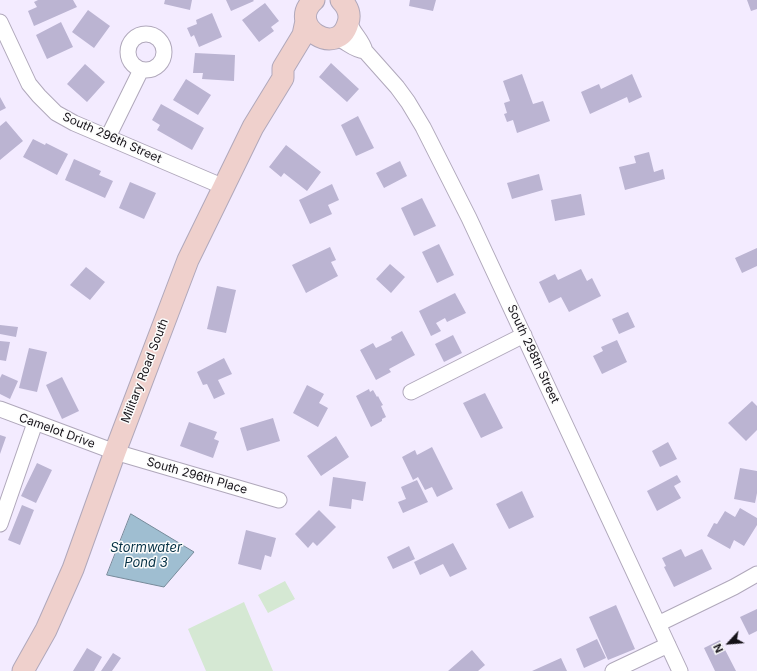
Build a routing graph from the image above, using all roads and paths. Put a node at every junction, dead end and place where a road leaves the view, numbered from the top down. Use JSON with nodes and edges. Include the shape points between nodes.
{"nodes":[{"id":1,"x":307,"y":9,"type":"edge"},
{"id":2,"x":348,"y":9,"type":"edge"},
{"id":3,"x":0,"y":22,"type":"edge"},
{"id":4,"x":332,"y":38,"type":"junction"},
{"id":5,"x":365,"y":50,"type":"junction"},
{"id":6,"x":141,"y":70,"type":"dead end"},
{"id":7,"x":283,"y":78,"type":"junction"},
{"id":8,"x":108,"y":137,"type":"junction"},
{"id":9,"x":224,"y":187,"type":"junction"},
{"id":10,"x":524,"y":335,"type":"junction"},
{"id":11,"x":411,"y":392,"type":"dead end"},
{"id":12,"x":0,"y":409,"type":"edge"},
{"id":13,"x":35,"y":423,"type":"junction"},
{"id":14,"x":115,"y":452,"type":"junction"},
{"id":15,"x":279,"y":500,"type":"dead end"},
{"id":16,"x":0,"y":524,"type":"edge"},
{"id":17,"x":757,"y":574,"type":"edge"},
{"id":18,"x":658,"y":624,"type":"junction"},
{"id":19,"x":668,"y":645,"type":"junction"},
{"id":20,"x":23,"y":671,"type":"edge"},
{"id":21,"x":613,"y":671,"type":"edge"},
{"id":22,"x":680,"y":671,"type":"edge"}],
"edges":[{"from":1,"to":4,"type":"main road","via":[[310,30],[322,38]]},
{"from":1,"to":7,"type":"main road","name":"Military Road South","via":[[304,35],[283,68]]},
{"from":2,"to":4,"type":"main road","name":"Military Road South","via":[[347,28],[342,34]]},
{"from":2,"to":5,"type":"street","name":"South 298th Street","via":[[353,32],[363,43]]},
{"from":3,"to":8,"type":"street","name":"South 296th Street","via":[[29,84],[39,96],[56,113]]},
{"from":4,"to":5,"type":"street","name":"South 298th Street","via":[[340,39],[355,49]]},
{"from":4,"to":7,"type":"main road","name":"Military Road South","via":[[309,51],[293,75]]},
{"from":5,"to":10,"type":"street","name":"South 298th Street","via":[[397,87],[423,127]]},
{"from":6,"to":8,"type":"street"},
{"from":7,"to":9,"type":"main road","name":"Military Road South","via":[[253,127]]},
{"from":8,"to":9,"type":"street","name":"South 296th Street"},
{"from":9,"to":14,"type":"main road","name":"Military Road South","via":[[188,260]]},
{"from":10,"to":11,"type":"street"},
{"from":10,"to":18,"type":"street","name":"South 298th Street"},
{"from":12,"to":13,"type":"street","name":"Camelot Drive"},
{"from":13,"to":14,"type":"street","name":"Camelot Drive"},
{"from":13,"to":16,"type":"street"},
{"from":14,"to":15,"type":"street","name":"South 296th Place"},
{"from":14,"to":20,"type":"main road","name":"Military Road South","via":[[59,604]]},
{"from":17,"to":18,"type":"street","via":[[734,588]]},
{"from":18,"to":19,"type":"street","name":"South 298th Street"},
{"from":19,"to":21,"type":"street"},
{"from":19,"to":22,"type":"street","name":"South 298th Street"}]}
